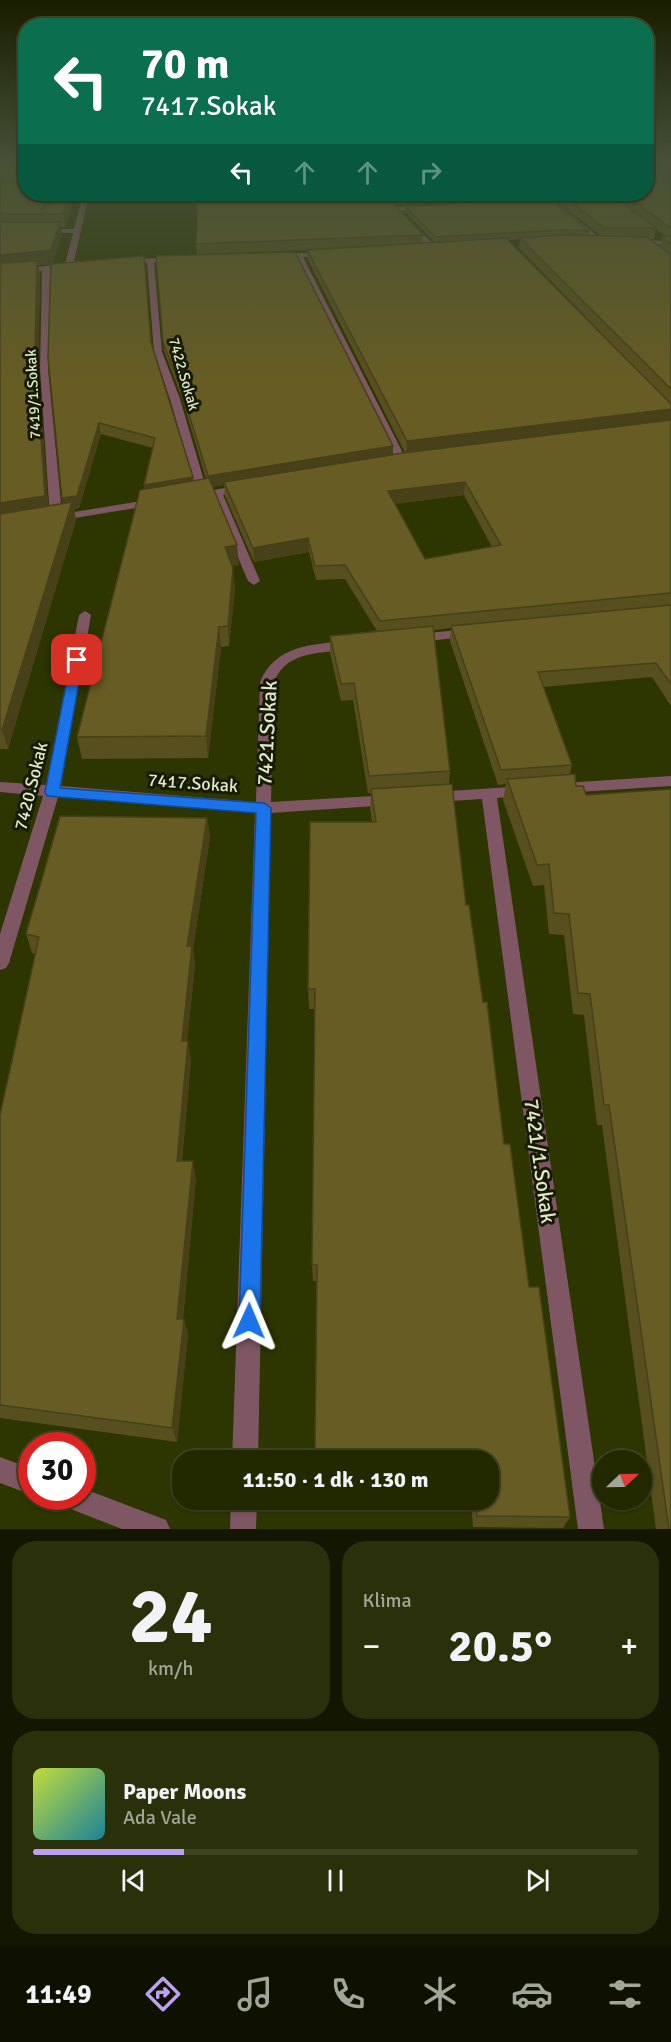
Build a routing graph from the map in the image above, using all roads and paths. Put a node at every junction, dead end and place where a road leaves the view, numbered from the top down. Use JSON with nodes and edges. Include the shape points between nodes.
{"nodes":[{"id":1,"x":75,"y":235,"type":"edge"},
{"id":2,"x":420,"y":235,"type":"edge"},
{"id":3,"x":594,"y":235,"type":"edge"},
{"id":4,"x":660,"y":236,"type":"edge"},
{"id":5,"x":592,"y":242,"type":"edge"},
{"id":6,"x":602,"y":242,"type":"junction"},
{"id":7,"x":613,"y":242,"type":"edge"},
{"id":8,"x":624,"y":242,"type":"edge"},
{"id":9,"x":647,"y":242,"type":"junction"},
{"id":10,"x":670,"y":243,"type":"edge"},
{"id":11,"x":433,"y":249,"type":"junction"},
{"id":12,"x":445,"y":249,"type":"edge"},
{"id":13,"x":655,"y":249,"type":"edge"},
{"id":14,"x":422,"y":250,"type":"edge"},
{"id":15,"x":331,"y":254,"type":"edge"},
{"id":16,"x":299,"y":256,"type":"junction"},
{"id":17,"x":265,"y":257,"type":"edge"},
{"id":18,"x":187,"y":258,"type":"edge"},
{"id":19,"x":150,"y":260,"type":"junction"},
{"id":20,"x":115,"y":262,"type":"edge"},
{"id":21,"x":80,"y":265,"type":"edge"},
{"id":22,"x":68,"y":266,"type":"junction"},
{"id":23,"x":46,"y":269,"type":"junction"},
{"id":24,"x":0,"y":273,"type":"edge"},
{"id":25,"x":414,"y":460,"type":"edge"},
{"id":26,"x":251,"y":486,"type":"edge"},
{"id":27,"x":216,"y":492,"type":"junction"},
{"id":28,"x":203,"y":494,"type":"junction"},
{"id":29,"x":254,"y":581,"type":"dead end"},
{"id":30,"x":85,"y":615,"type":"dead end"},
{"id":31,"x":486,"y":631,"type":"edge"},
{"id":32,"x":405,"y":639,"type":"edge"},
{"id":33,"x":359,"y":644,"type":"edge"},
{"id":34,"x":671,"y":781,"type":"edge"},
{"id":35,"x":0,"y":787,"type":"edge"},
{"id":36,"x":52,"y":792,"type":"junction"},
{"id":37,"x":489,"y":793,"type":"junction"},
{"id":38,"x":264,"y":808,"type":"junction"},
{"id":39,"x":0,"y":963,"type":"edge"},
{"id":40,"x":245,"y":1450,"type":"edge"},
{"id":41,"x":0,"y":1470,"type":"edge"},
{"id":42,"x":18,"y":1477,"type":"edge"},
{"id":43,"x":96,"y":1506,"type":"edge"},
{"id":44,"x":244,"y":1510,"type":"edge"},
{"id":45,"x":156,"y":1529,"type":"edge"},
{"id":46,"x":243,"y":1529,"type":"edge"},
{"id":47,"x":591,"y":1529,"type":"edge"}],
"edges":[{"from":1,"to":22,"type":"street"},
{"from":2,"to":11,"type":"street"},
{"from":3,"to":6,"type":"street"},
{"from":4,"to":10,"type":"street"},
{"from":5,"to":6,"type":"street"},
{"from":6,"to":7,"type":"street"},
{"from":8,"to":9,"type":"street"},
{"from":9,"to":10,"type":"street"},
{"from":9,"to":13,"type":"street"},
{"from":11,"to":12,"type":"street"},
{"from":11,"to":14,"type":"street"},
{"from":15,"to":16,"type":"street"},
{"from":16,"to":17,"type":"street"},
{"from":16,"to":25,"type":"street","via":[[396,462]]},
{"from":18,"to":19,"type":"street"},
{"from":19,"to":20,"type":"street"},
{"from":19,"to":28,"type":"street","name":"7422.Sokak","via":[[158,352]]},
{"from":21,"to":22,"type":"street"},
{"from":22,"to":23,"type":"street"},
{"from":23,"to":24,"type":"street"},
{"from":23,"to":28,"type":"street","name":"7419/1.Sokak","via":[[44,369],[51,519]]},
{"from":26,"to":27,"type":"street"},
{"from":27,"to":28,"type":"street"},
{"from":27,"to":29,"type":"street"},
{"from":30,"to":36,"type":"street","name":"7420.Sokak"},
{"from":31,"to":32,"type":"street"},
{"from":33,"to":38,"type":"street","name":"7421.Sokak","via":[[312,648],[283,659],[269,673]]},
{"from":34,"to":37,"type":"street","name":"7417.Sokak"},
{"from":35,"to":36,"type":"street","name":"7417.Sokak"},
{"from":36,"to":38,"type":"street","name":"7417.Sokak"},
{"from":36,"to":39,"type":"street","name":"7420.Sokak"},
{"from":37,"to":38,"type":"street","name":"7417.Sokak"},
{"from":37,"to":47,"type":"street","name":"7421/1.Sokak"},
{"from":38,"to":40,"type":"street","name":"7421.Sokak"},
{"from":41,"to":42,"type":"street"},
{"from":43,"to":45,"type":"street"},
{"from":44,"to":46,"type":"street"}]}
